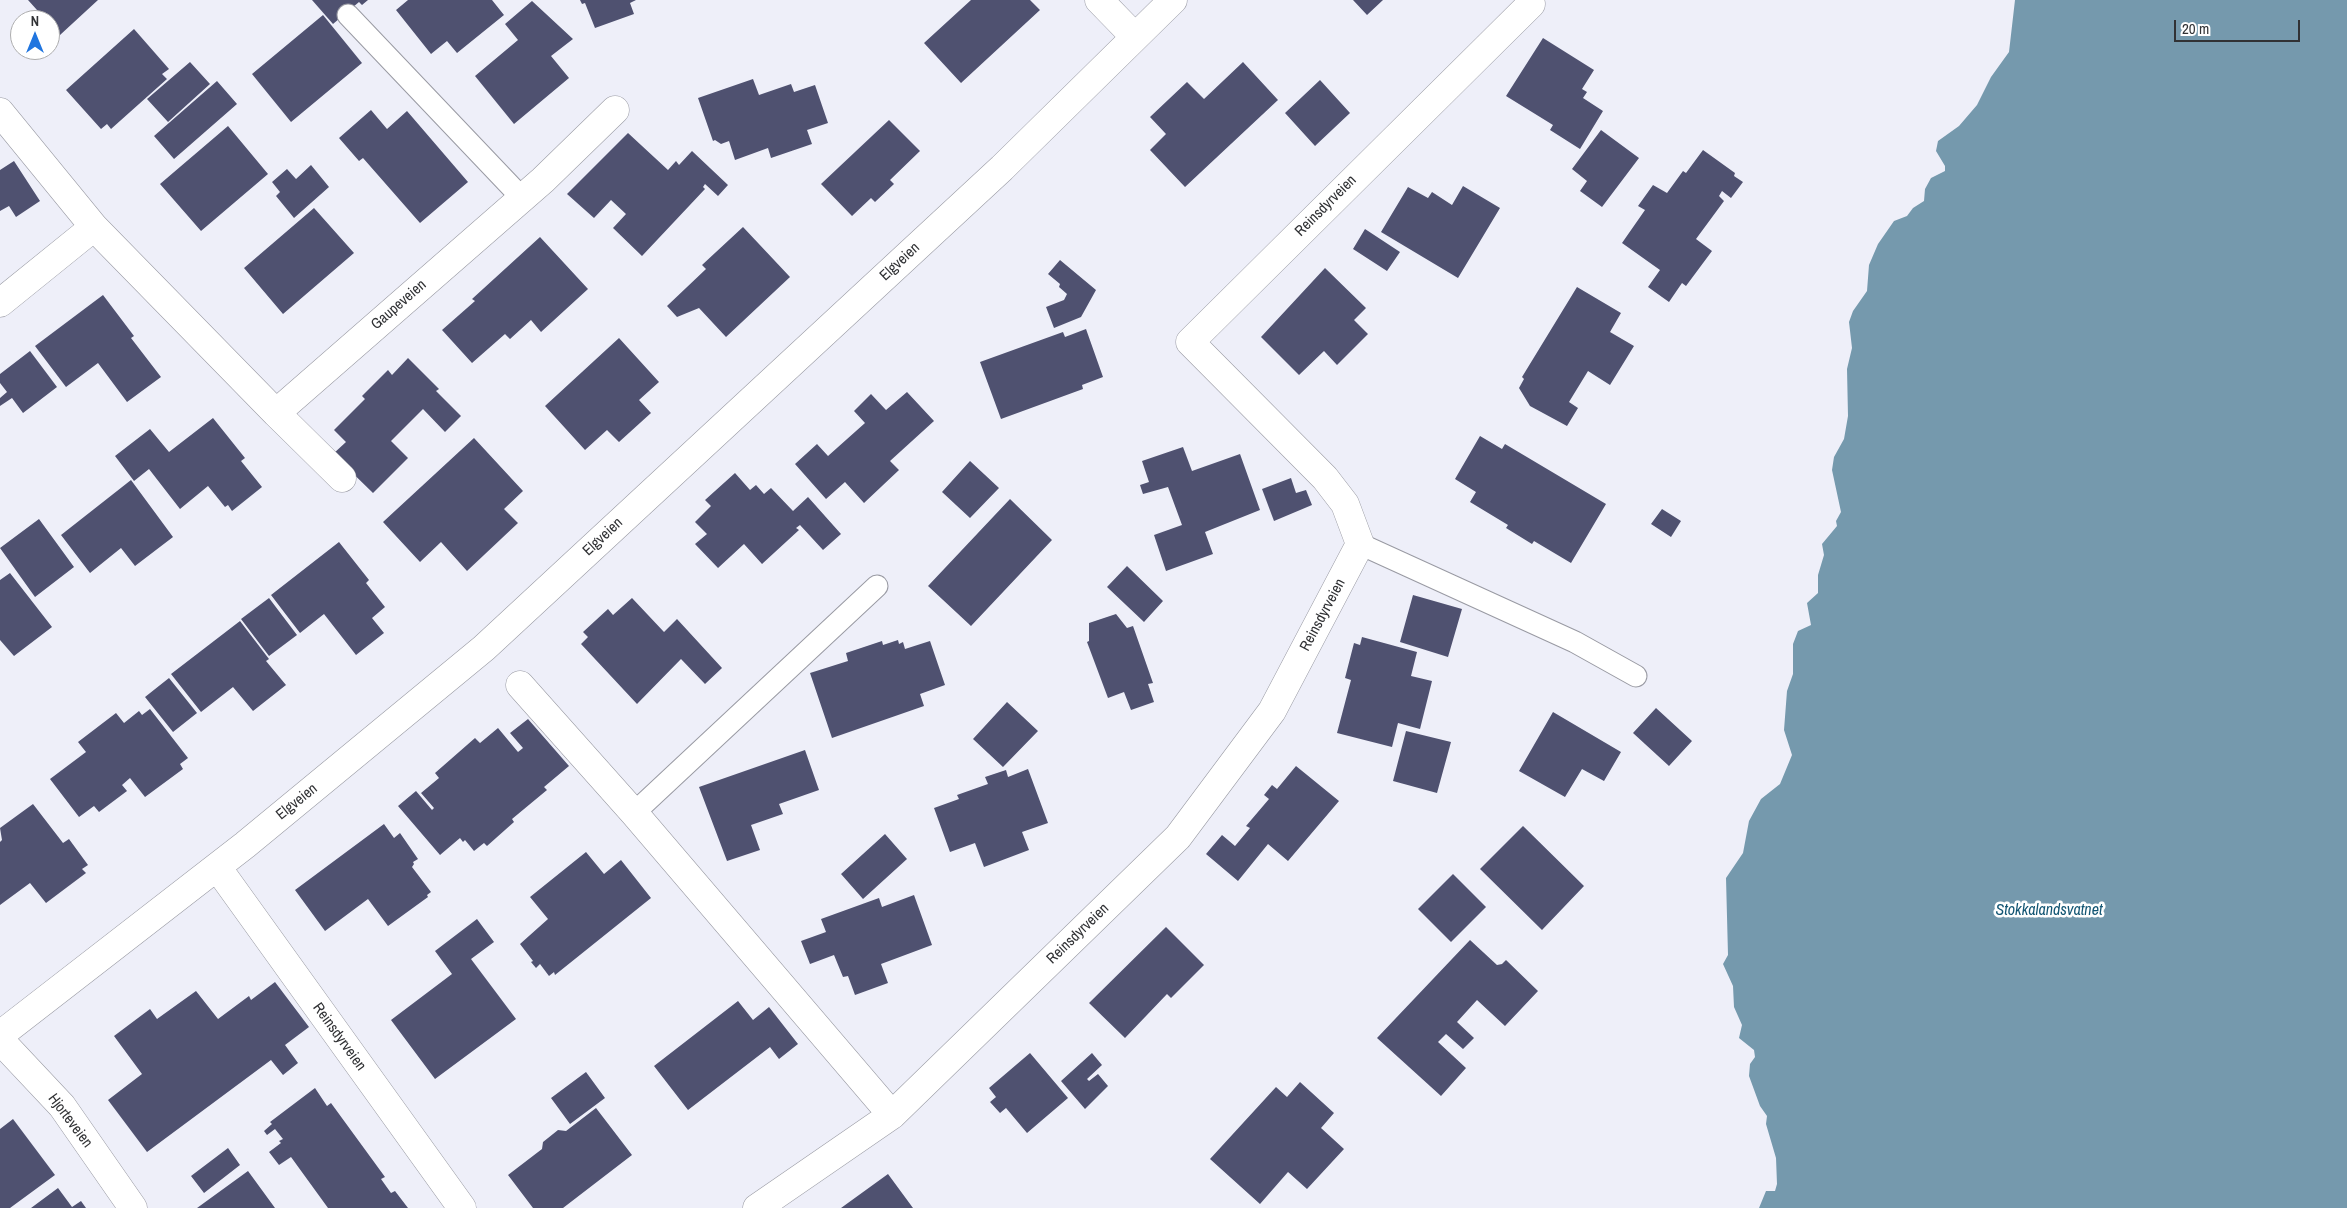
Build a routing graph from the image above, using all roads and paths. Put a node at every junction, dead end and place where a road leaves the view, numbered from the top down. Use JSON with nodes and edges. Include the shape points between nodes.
{"nodes":[{"id":1,"x":1099,"y":0,"type":"edge"},
{"id":2,"x":1173,"y":0,"type":"edge"},
{"id":3,"x":1532,"y":4,"type":"dead end"},
{"id":4,"x":348,"y":14,"type":"dead end"},
{"id":5,"x":1134,"y":36,"type":"junction"},
{"id":6,"x":615,"y":110,"type":"dead end"},
{"id":7,"x":0,"y":112,"type":"edge"},
{"id":8,"x":522,"y":198,"type":"junction"},
{"id":9,"x":94,"y":227,"type":"junction"},
{"id":10,"x":0,"y":303,"type":"edge"},
{"id":11,"x":276,"y":413,"type":"junction"},
{"id":12,"x":342,"y":478,"type":"dead end"},
{"id":13,"x":1360,"y":544,"type":"junction"},
{"id":14,"x":877,"y":586,"type":"dead end"},
{"id":15,"x":1636,"y":676,"type":"dead end"},
{"id":16,"x":520,"y":685,"type":"dead end"},
{"id":17,"x":634,"y":813,"type":"junction"},
{"id":18,"x":217,"y":866,"type":"junction"},
{"id":19,"x":0,"y":1035,"type":"edge"},
{"id":20,"x":0,"y":1040,"type":"edge"},
{"id":21,"x":892,"y":1114,"type":"junction"},
{"id":22,"x":133,"y":1208,"type":"edge"},
{"id":23,"x":462,"y":1208,"type":"edge"},
{"id":24,"x":757,"y":1208,"type":"edge"}],
"edges":[{"from":1,"to":5,"type":"street"},
{"from":2,"to":5,"type":"street","name":"Elgveien"},
{"from":3,"to":13,"type":"street","name":"Reinsdyrveien","via":[[1190,342],[1325,478],[1346,504]]},
{"from":4,"to":8,"type":"lane"},
{"from":5,"to":18,"type":"street","name":"Elgveien","via":[[994,175],[484,648]]},
{"from":6,"to":8,"type":"street","name":"Gaupeveien"},
{"from":7,"to":9,"type":"street"},
{"from":8,"to":11,"type":"street","name":"Gaupeveien"},
{"from":9,"to":10,"type":"street"},
{"from":9,"to":11,"type":"street"},
{"from":11,"to":12,"type":"street"},
{"from":13,"to":15,"type":"lane","via":[[1575,642]]},
{"from":13,"to":21,"type":"street","name":"Reinsdyrveien","via":[[1272,712],[1178,837]]},
{"from":14,"to":17,"type":"lane"},
{"from":16,"to":17,"type":"street"},
{"from":17,"to":21,"type":"street"},
{"from":18,"to":19,"type":"street","name":"Elgveien"},
{"from":18,"to":23,"type":"street","name":"Reinsdyrveien"},
{"from":20,"to":22,"type":"street","name":"Hjorteveien","via":[[62,1106]]},
{"from":21,"to":24,"type":"street","name":"Reinsdyrveien"}]}
